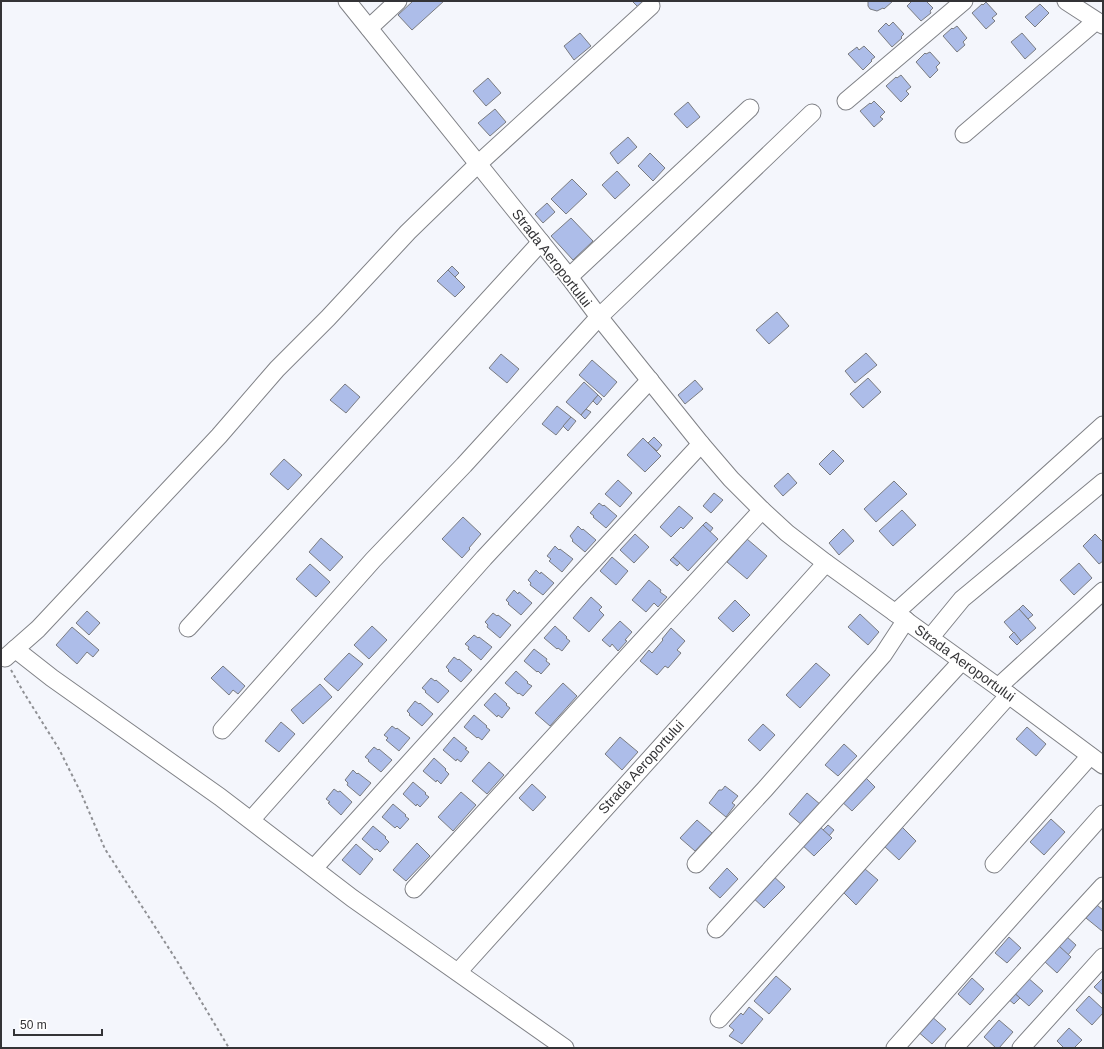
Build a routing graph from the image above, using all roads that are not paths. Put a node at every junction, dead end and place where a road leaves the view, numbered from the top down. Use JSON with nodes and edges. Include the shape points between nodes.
{"nodes":[{"id":1,"x":347,"y":1,"type":"edge"},
{"id":2,"x":398,"y":1,"type":"edge"},
{"id":3,"x":964,"y":1,"type":"edge"},
{"id":4,"x":1066,"y":1,"type":"edge"},
{"id":5,"x":651,"y":6,"type":"dead end"},
{"id":6,"x":1100,"y":23,"type":"edge"},
{"id":7,"x":369,"y":28,"type":"junction"},
{"id":8,"x":846,"y":101,"type":"dead end"},
{"id":9,"x":750,"y":108,"type":"dead end"},
{"id":10,"x":812,"y":113,"type":"dead end"},
{"id":11,"x":964,"y":134,"type":"dead end"},
{"id":12,"x":478,"y":164,"type":"junction"},
{"id":13,"x":541,"y":242,"type":"junction"},
{"id":14,"x":569,"y":277,"type":"junction"},
{"id":15,"x":599,"y":317,"type":"junction"},
{"id":16,"x":650,"y":380,"type":"junction"},
{"id":17,"x":1103,"y":425,"type":"edge"},
{"id":18,"x":701,"y":444,"type":"junction"},
{"id":19,"x":1103,"y":482,"type":"edge"},
{"id":20,"x":762,"y":510,"type":"junction"},
{"id":21,"x":826,"y":562,"type":"junction"},
{"id":22,"x":1103,"y":591,"type":"edge"},
{"id":23,"x":900,"y":617,"type":"junction"},
{"id":24,"x":188,"y":628,"type":"dead end"},
{"id":25,"x":930,"y":638,"type":"junction"},
{"id":26,"x":962,"y":661,"type":"junction"},
{"id":27,"x":1004,"y":691,"type":"junction"},
{"id":28,"x":222,"y":730,"type":"dead end"},
{"id":29,"x":1097,"y":760,"type":"edge"},
{"id":30,"x":1103,"y":814,"type":"edge"},
{"id":31,"x":251,"y":820,"type":"junction"},
{"id":32,"x":696,"y":864,"type":"dead end"},
{"id":33,"x":994,"y":864,"type":"dead end"},
{"id":34,"x":314,"y":868,"type":"junction"},
{"id":35,"x":1103,"y":886,"type":"edge"},
{"id":36,"x":414,"y":889,"type":"dead end"},
{"id":37,"x":716,"y":928,"type":"dead end"},
{"id":38,"x":1103,"y":957,"type":"edge"},
{"id":39,"x":458,"y":972,"type":"junction"},
{"id":40,"x":719,"y":1019,"type":"dead end"},
{"id":41,"x":565,"y":1048,"type":"edge"},
{"id":42,"x":895,"y":1048,"type":"edge"},
{"id":43,"x":954,"y":1048,"type":"edge"},
{"id":44,"x":1021,"y":1048,"type":"edge"}],
"edges":[{"from":1,"to":7,"type":"street","name":"Strada Aeroportului"},
{"from":2,"to":7,"type":"street"},
{"from":3,"to":8,"type":"street"},
{"from":4,"to":6,"type":"street"},
{"from":5,"to":12,"type":"street"},
{"from":6,"to":11,"type":"street"},
{"from":7,"to":12,"type":"street","name":"Strada Aeroportului"},
{"from":9,"to":14,"type":"street"},
{"from":10,"to":15,"type":"street"},
{"from":12,"to":13,"type":"street","name":"Strada Aeroportului"},
{"from":12,"to":31,"type":"street","via":[[408,232],[277,370],[219,436],[38,629],[10,653],[52,678]]},
{"from":13,"to":14,"type":"street","name":"Strada Aeroportului"},
{"from":13,"to":24,"type":"street"},
{"from":14,"to":15,"type":"street","name":"Strada Aeroportului"},
{"from":15,"to":16,"type":"street","name":"Strada Aeroportului"},
{"from":15,"to":28,"type":"street","via":[[373,560]]},
{"from":16,"to":18,"type":"street","name":"Strada Aeroportului"},
{"from":16,"to":31,"type":"street","via":[[484,558]]},
{"from":17,"to":23,"type":"street"},
{"from":18,"to":20,"type":"street","name":"Strada Aeroportului"},
{"from":18,"to":34,"type":"street"},
{"from":19,"to":25,"type":"street","via":[[962,599]]},
{"from":20,"to":21,"type":"street","name":"Strada Aeroportului","via":[[787,533]]},
{"from":20,"to":36,"type":"street"},
{"from":21,"to":23,"type":"street","name":"Strada Aeroportului"},
{"from":21,"to":39,"type":"street","name":"Strada Aeroportului"},
{"from":22,"to":27,"type":"street"},
{"from":23,"to":25,"type":"street","name":"Strada Aeroportului"},
{"from":23,"to":32,"type":"street","via":[[883,655]]},
{"from":25,"to":26,"type":"street","name":"Strada Aeroportului"},
{"from":26,"to":27,"type":"street","name":"Strada Aeroportului"},
{"from":26,"to":37,"type":"street"},
{"from":27,"to":29,"type":"street","name":"Strada Aeroportului"},
{"from":27,"to":40,"type":"street"},
{"from":29,"to":33,"type":"street"},
{"from":30,"to":42,"type":"street"},
{"from":31,"to":34,"type":"street"},
{"from":34,"to":39,"type":"street","via":[[352,898]]},
{"from":35,"to":43,"type":"street"},
{"from":38,"to":44,"type":"street"},
{"from":39,"to":41,"type":"street"}]}
